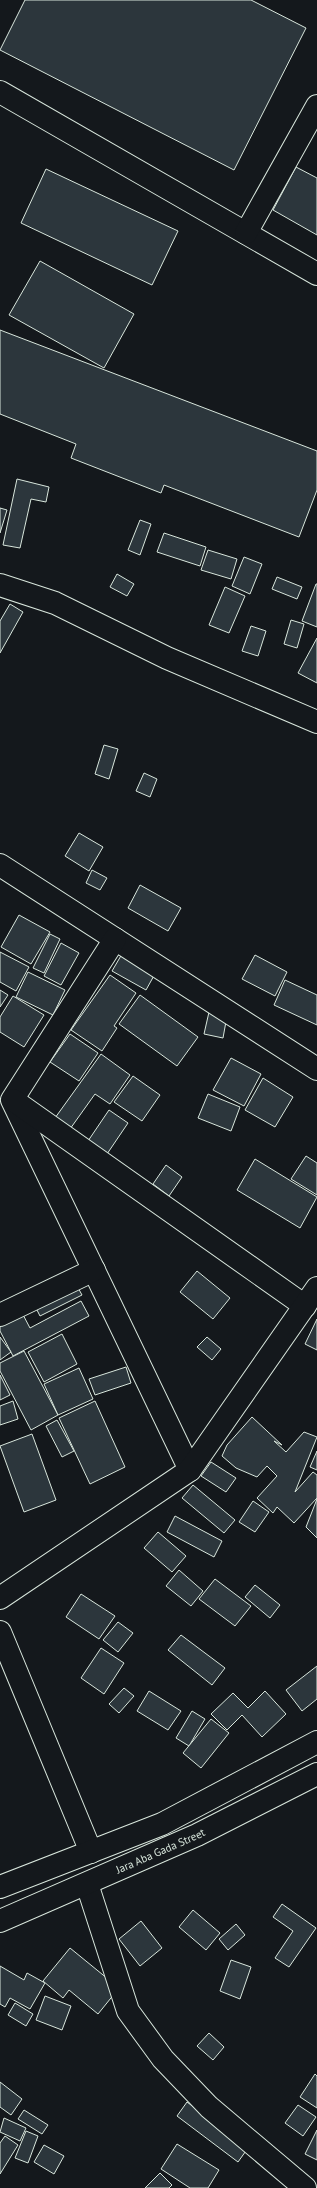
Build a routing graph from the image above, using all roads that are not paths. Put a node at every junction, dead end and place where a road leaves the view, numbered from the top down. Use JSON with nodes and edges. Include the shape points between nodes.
{"nodes":[{"id":1,"x":0,"y":92,"type":"edge"},
{"id":2,"x":317,"y":106,"type":"edge"},
{"id":3,"x":246,"y":234,"type":"junction"},
{"id":4,"x":317,"y":274,"type":"edge"},
{"id":5,"x":0,"y":585,"type":"edge"},
{"id":6,"x":317,"y":722,"type":"edge"},
{"id":7,"x":0,"y":865,"type":"edge"},
{"id":8,"x":115,"y":939,"type":"junction"},
{"id":9,"x":317,"y":1069,"type":"edge"},
{"id":10,"x":6,"y":1096,"type":"edge"},
{"id":11,"x":94,"y":1270,"type":"junction"},
{"id":12,"x":317,"y":1288,"type":"edge"},
{"id":13,"x":306,"y":1306,"type":"junction"},
{"id":14,"x":0,"y":1315,"type":"edge"},
{"id":15,"x":190,"y":1470,"type":"junction"},
{"id":16,"x":0,"y":1598,"type":"edge"},
{"id":17,"x":0,"y":1632,"type":"edge"},
{"id":18,"x":317,"y":1742,"type":"edge"},
{"id":19,"x":317,"y":1774,"type":"edge"},
{"id":20,"x":91,"y":1852,"type":"junction"},
{"id":21,"x":87,"y":1884,"type":"junction"},
{"id":22,"x":0,"y":1886,"type":"edge"},
{"id":23,"x":0,"y":1921,"type":"edge"},
{"id":24,"x":305,"y":2188,"type":"edge"}],
"edges":[{"from":1,"to":3,"type":"street"},
{"from":2,"to":3,"type":"street"},
{"from":3,"to":4,"type":"street"},
{"from":5,"to":6,"type":"street","via":[[56,603],[167,658]]},
{"from":7,"to":8,"type":"street"},
{"from":8,"to":9,"type":"street"},
{"from":8,"to":10,"type":"street"},
{"from":10,"to":11,"type":"street"},
{"from":10,"to":13,"type":"street"},
{"from":11,"to":14,"type":"street"},
{"from":11,"to":15,"type":"street"},
{"from":12,"to":13,"type":"street"},
{"from":13,"to":15,"type":"street"},
{"from":15,"to":16,"type":"street"},
{"from":17,"to":20,"type":"street"},
{"from":18,"to":20,"type":"street","via":[[162,1824]]},
{"from":19,"to":21,"type":"street","name":"Jara Aba Gada Street","via":[[197,1835]]},
{"from":20,"to":22,"type":"street"},
{"from":21,"to":23,"type":"street","name":"Jara Aba Gada Street"},
{"from":21,"to":24,"type":"street","via":[[128,2011],[158,2053],[209,2107]]}]}
